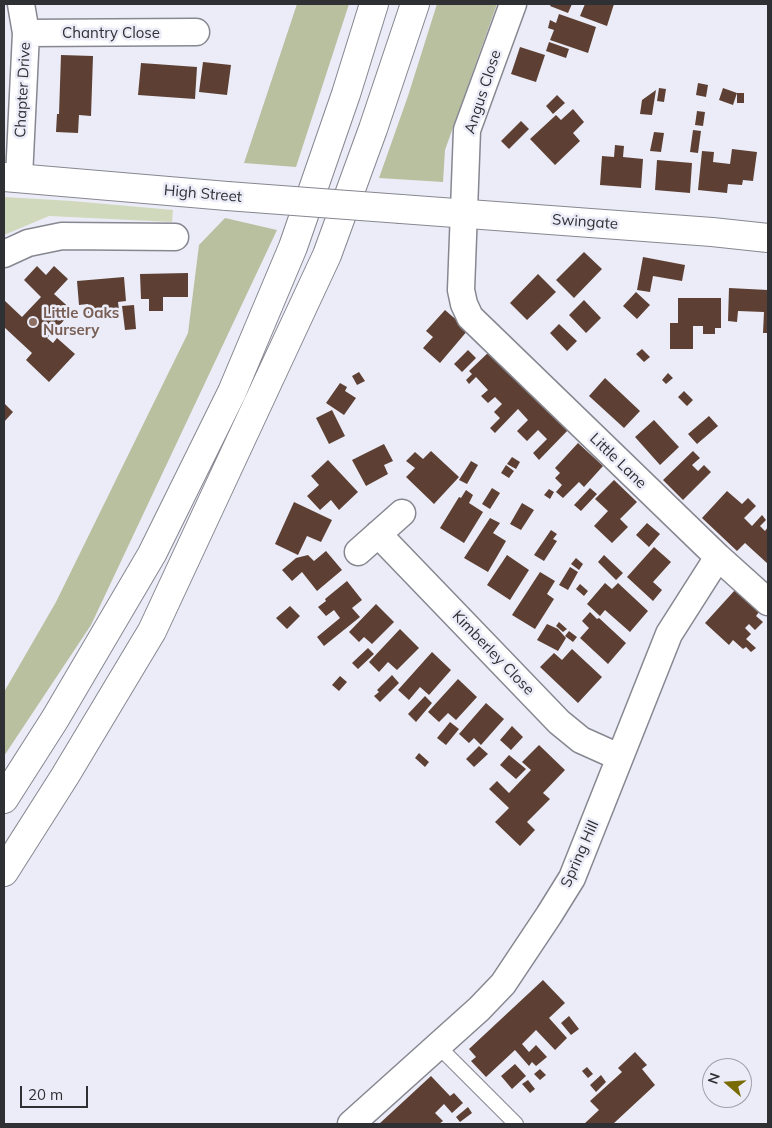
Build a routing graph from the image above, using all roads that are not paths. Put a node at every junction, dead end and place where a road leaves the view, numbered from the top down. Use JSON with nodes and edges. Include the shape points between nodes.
{"nodes":[{"id":1,"x":21,"y":4,"type":"edge"},
{"id":2,"x":374,"y":4,"type":"edge"},
{"id":3,"x":415,"y":4,"type":"edge"},
{"id":4,"x":513,"y":4,"type":"edge"},
{"id":5,"x":196,"y":32,"type":"dead end"},
{"id":6,"x":26,"y":33,"type":"junction"},
{"id":7,"x":12,"y":177,"type":"edge"},
{"id":8,"x":402,"y":209,"type":"joint"},
{"id":9,"x":465,"y":213,"type":"junction"},
{"id":10,"x":175,"y":237,"type":"dead end"},
{"id":11,"x":768,"y":238,"type":"edge"},
{"id":12,"x":4,"y":254,"type":"edge"},
{"id":13,"x":445,"y":295,"type":"dead end"},
{"id":14,"x":470,"y":317,"type":"junction"},
{"id":15,"x":402,"y":514,"type":"dead end"},
{"id":16,"x":378,"y":534,"type":"junction"},
{"id":17,"x":358,"y":552,"type":"dead end"},
{"id":18,"x":718,"y":557,"type":"junction"},
{"id":19,"x":768,"y":602,"type":"edge"},
{"id":20,"x":619,"y":757,"type":"junction"},
{"id":21,"x":4,"y":799,"type":"edge"},
{"id":22,"x":4,"y":872,"type":"edge"},
{"id":23,"x":438,"y":1046,"type":"junction"},
{"id":24,"x":351,"y":1124,"type":"edge"},
{"id":25,"x":516,"y":1124,"type":"edge"}],
"edges":[{"from":1,"to":6,"type":"street","name":"Chapter Drive"},
{"from":2,"to":21,"type":"main road","via":[[293,247],[232,392],[152,554]]},
{"from":3,"to":22,"type":"main road","via":[[327,255],[152,632]]},
{"from":4,"to":9,"type":"street","name":"Angus Close","via":[[467,130]]},
{"from":5,"to":6,"type":"street","name":"Chantry Close"},
{"from":6,"to":7,"type":"street","name":"Chapter Drive"},
{"from":7,"to":8,"type":"main road","name":"High Street","bridge":true},
{"from":8,"to":9,"type":"main road","name":"Swingate"},
{"from":9,"to":11,"type":"main road","name":"Swingate"},
{"from":9,"to":14,"type":"street","name":"Little Lane","via":[[461,290]]},
{"from":10,"to":12,"type":"street","via":[[62,236],[28,243]]},
{"from":13,"to":14,"type":"street","name":"Little Lane"},
{"from":14,"to":18,"type":"street","name":"Little Lane"},
{"from":15,"to":16,"type":"street"},
{"from":16,"to":17,"type":"street"},
{"from":16,"to":20,"type":"street","name":"Kimberley Close","via":[[559,722],[581,740]]},
{"from":18,"to":19,"type":"street","name":"Little Lane"},
{"from":18,"to":20,"type":"street","name":"Spring Hill","via":[[669,634]]},
{"from":20,"to":23,"type":"street","name":"Spring Hill","via":[[572,878],[549,915],[503,984]]},
{"from":23,"to":24,"type":"street","name":"Spring Hill"},
{"from":23,"to":25,"type":"lane"}]}
